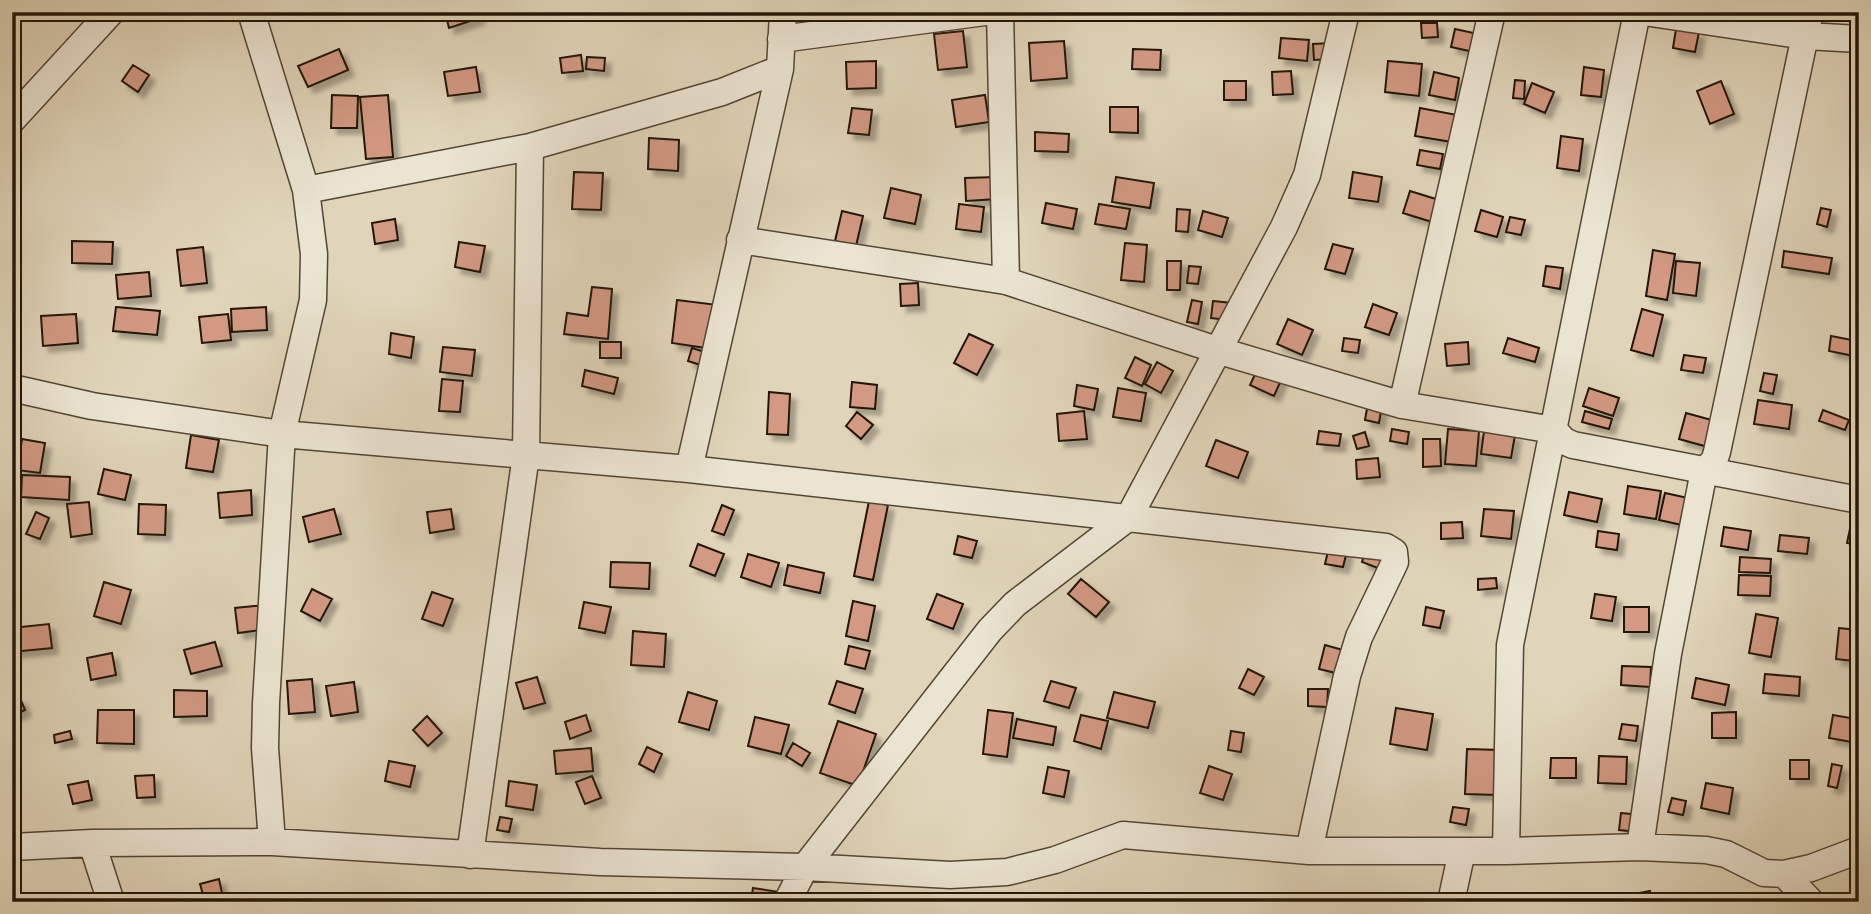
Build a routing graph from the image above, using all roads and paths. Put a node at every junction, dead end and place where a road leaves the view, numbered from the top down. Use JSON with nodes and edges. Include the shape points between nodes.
{"nodes":[{"id":1,"x":111,"y":12,"type":"edge"},
{"id":2,"x":251,"y":12,"type":"edge"},
{"id":3,"x":783,"y":12,"type":"edge"},
{"id":4,"x":985,"y":12,"type":"edge"},
{"id":5,"x":1000,"y":12,"type":"edge"},
{"id":6,"x":1346,"y":12,"type":"edge"},
{"id":7,"x":1492,"y":12,"type":"edge"},
{"id":8,"x":1637,"y":12,"type":"edge"},
{"id":9,"x":1644,"y":12,"type":"edge"},
{"id":10,"x":1808,"y":24,"type":"edge"},
{"id":11,"x":781,"y":39,"type":"junction"},
{"id":12,"x":1859,"y":39,"type":"edge"},
{"id":13,"x":780,"y":69,"type":"junction"},
{"id":14,"x":12,"y":120,"type":"edge"},
{"id":15,"x":530,"y":147,"type":"junction"},
{"id":16,"x":306,"y":190,"type":"junction"},
{"id":17,"x":740,"y":240,"type":"junction"},
{"id":18,"x":1006,"y":281,"type":"junction"},
{"id":19,"x":1220,"y":351,"type":"junction"},
{"id":20,"x":12,"y":388,"type":"edge"},
{"id":21,"x":1402,"y":405,"type":"junction"},
{"id":22,"x":1554,"y":430,"type":"junction"},
{"id":23,"x":282,"y":434,"type":"junction"},
{"id":24,"x":526,"y":455,"type":"junction"},
{"id":25,"x":689,"y":469,"type":"junction"},
{"id":26,"x":1704,"y":471,"type":"junction"},
{"id":27,"x":1859,"y":500,"type":"edge"},
{"id":28,"x":1129,"y":517,"type":"junction"},
{"id":29,"x":272,"y":842,"type":"junction"},
{"id":30,"x":92,"y":843,"type":"junction"},
{"id":31,"x":12,"y":847,"type":"edge"},
{"id":32,"x":1640,"y":847,"type":"junction"},
{"id":33,"x":1859,"y":850,"type":"edge"},
{"id":34,"x":1309,"y":851,"type":"junction"},
{"id":35,"x":1462,"y":851,"type":"junction"},
{"id":36,"x":1506,"y":851,"type":"junction"},
{"id":37,"x":470,"y":855,"type":"junction"},
{"id":38,"x":805,"y":867,"type":"junction"},
{"id":39,"x":1784,"y":874,"type":"junction"},
{"id":40,"x":111,"y":902,"type":"edge"},
{"id":41,"x":788,"y":902,"type":"edge"},
{"id":42,"x":1451,"y":902,"type":"edge"},
{"id":43,"x":1811,"y":902,"type":"edge"}],
"edges":[{"from":1,"to":14,"type":"street"},
{"from":2,"to":16,"type":"street"},
{"from":3,"to":11,"type":"street"},
{"from":4,"to":11,"type":"street"},
{"from":5,"to":18,"type":"street"},
{"from":6,"to":19,"type":"street","via":[[1307,175]]},
{"from":7,"to":21,"type":"street"},
{"from":8,"to":22,"type":"street"},
{"from":9,"to":10,"type":"street"},
{"from":10,"to":12,"type":"street"},
{"from":10,"to":26,"type":"street","via":[[1717,452]]},
{"from":11,"to":13,"type":"street"},
{"from":13,"to":15,"type":"street","via":[[722,92]]},
{"from":13,"to":17,"type":"street"},
{"from":15,"to":16,"type":"street"},
{"from":15,"to":24,"type":"street"},
{"from":16,"to":23,"type":"street","via":[[314,254],[313,300]]},
{"from":17,"to":18,"type":"street"},
{"from":17,"to":25,"type":"street"},
{"from":18,"to":19,"type":"street"},
{"from":19,"to":21,"type":"street"},
{"from":19,"to":28,"type":"street"},
{"from":20,"to":23,"type":"street","via":[[92,406]]},
{"from":21,"to":22,"type":"street"},
{"from":22,"to":26,"type":"street","via":[[1573,445]]},
{"from":22,"to":36,"type":"street","via":[[1510,645]]},
{"from":23,"to":24,"type":"street"},
{"from":23,"to":29,"type":"street","via":[[265,714]]},
{"from":24,"to":25,"type":"street"},
{"from":24,"to":37,"type":"street"},
{"from":25,"to":28,"type":"street"},
{"from":26,"to":27,"type":"street"},
{"from":26,"to":32,"type":"street","via":[[1668,654]]},
{"from":28,"to":34,"type":"street","via":[[1386,547],[1394,552],[1395,562],[1359,637],[1347,676]]},
{"from":28,"to":38,"type":"street","via":[[1015,604],[990,630]]},
{"from":29,"to":30,"type":"street"},
{"from":29,"to":37,"type":"street"},
{"from":30,"to":31,"type":"street"},
{"from":30,"to":40,"type":"street"},
{"from":32,"to":36,"type":"street"},
{"from":32,"to":39,"type":"street","via":[[1716,852],[1764,873]]},
{"from":33,"to":39,"type":"street"},
{"from":34,"to":35,"type":"street"},
{"from":34,"to":38,"type":"street","via":[[1123,835],[1007,872],[950,875]]},
{"from":35,"to":36,"type":"street"},
{"from":35,"to":42,"type":"street"},
{"from":37,"to":38,"type":"street"},
{"from":38,"to":41,"type":"street"},
{"from":39,"to":43,"type":"street"}]}
